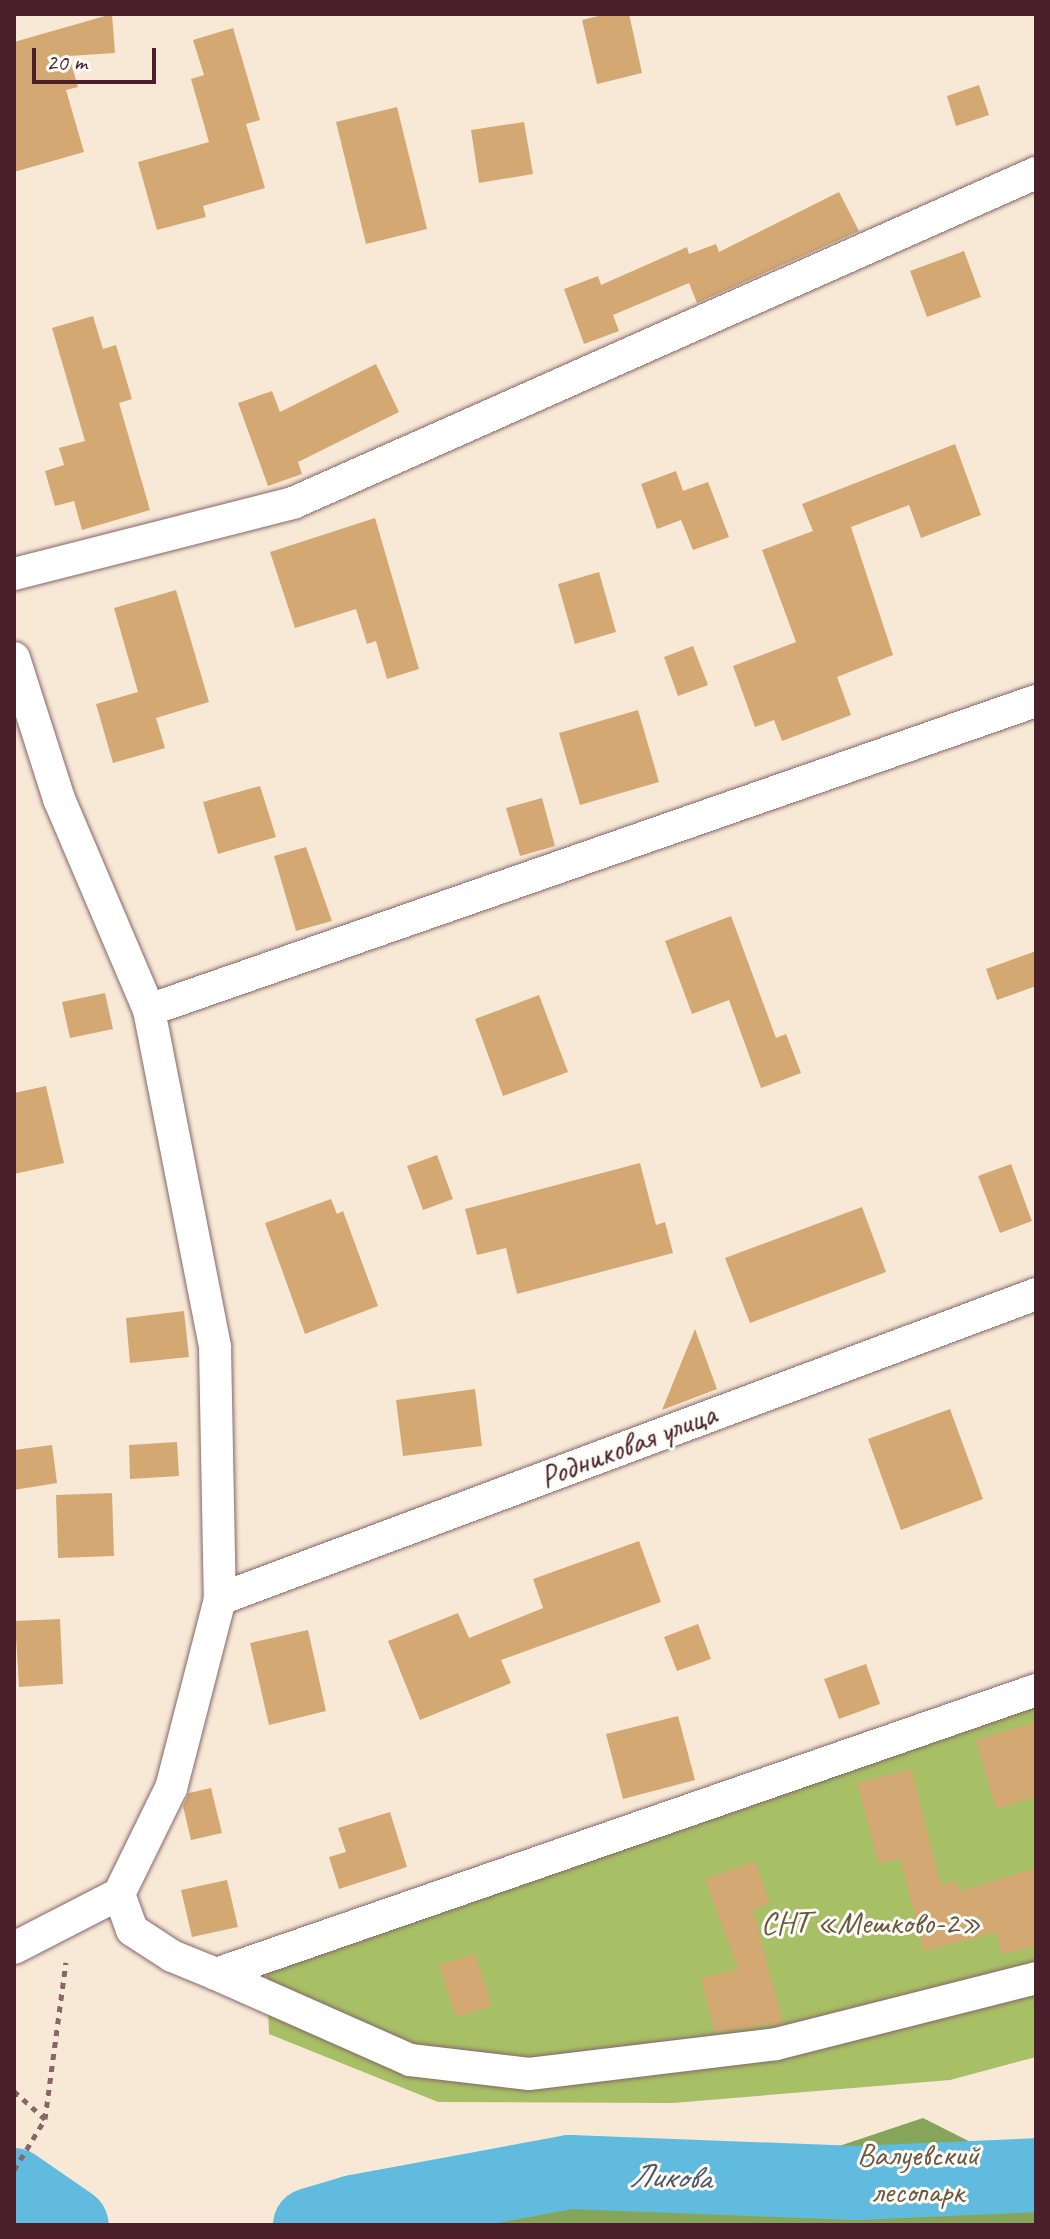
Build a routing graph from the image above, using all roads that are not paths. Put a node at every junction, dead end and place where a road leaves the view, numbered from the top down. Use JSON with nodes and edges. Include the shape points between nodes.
{"nodes":[{"id":1,"x":1036,"y":173,"type":"edge"},
{"id":2,"x":14,"y":574,"type":"edge"},
{"id":3,"x":14,"y":658,"type":"edge"},
{"id":4,"x":1036,"y":701,"type":"edge"},
{"id":5,"x":149,"y":1010,"type":"junction"},
{"id":6,"x":1036,"y":1294,"type":"edge"},
{"id":7,"x":220,"y":1599,"type":"junction"},
{"id":8,"x":1036,"y":1690,"type":"edge"},
{"id":9,"x":119,"y":1894,"type":"junction"},
{"id":10,"x":14,"y":1948,"type":"edge"},
{"id":11,"x":216,"y":1974,"type":"junction"},
{"id":12,"x":1036,"y":1978,"type":"edge"}],
"edges":[{"from":1,"to":2,"type":"street","via":[[293,503]]},
{"from":3,"to":5,"type":"street","via":[[59,799]]},
{"from":4,"to":5,"type":"street"},
{"from":5,"to":7,"type":"street","via":[[215,1347]]},
{"from":6,"to":7,"type":"street","name":"Родниковая улица"},
{"from":7,"to":9,"type":"street","via":[[171,1788]]},
{"from":8,"to":11,"type":"street"},
{"from":9,"to":10,"type":"street"},
{"from":9,"to":11,"type":"street","via":[[132,1930],[172,1956]]},
{"from":11,"to":12,"type":"street","via":[[410,2060],[529,2074],[776,2044]]}]}
